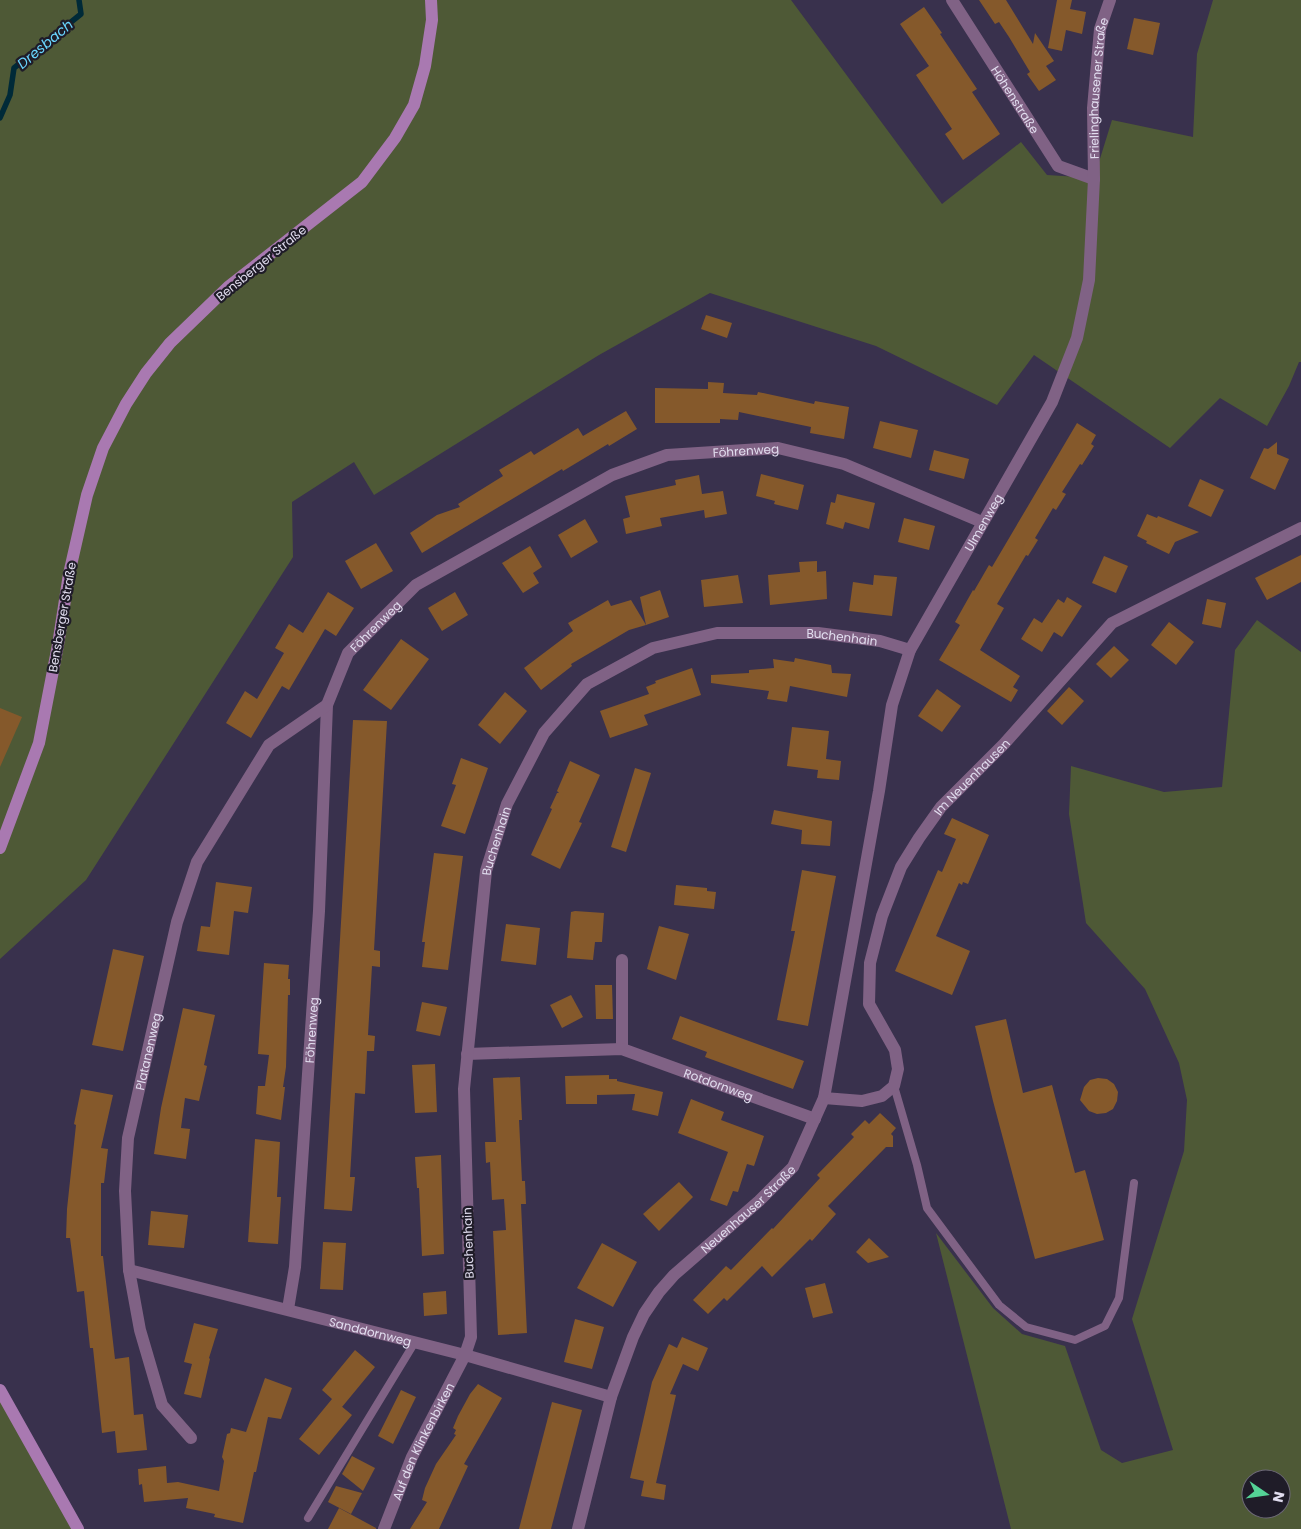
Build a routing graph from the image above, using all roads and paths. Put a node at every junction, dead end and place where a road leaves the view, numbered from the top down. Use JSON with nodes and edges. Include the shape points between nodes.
{"nodes":[{"id":1,"x":430,"y":0,"type":"edge"},
{"id":2,"x":952,"y":0,"type":"edge"},
{"id":3,"x":1110,"y":0,"type":"edge"},
{"id":4,"x":1094,"y":178,"type":"junction"},
{"id":5,"x":982,"y":522,"type":"junction"},
{"id":6,"x":1301,"y":528,"type":"edge"},
{"id":7,"x":910,"y":650,"type":"junction"},
{"id":8,"x":327,"y":705,"type":"junction"},
{"id":9,"x":0,"y":848,"type":"edge"},
{"id":10,"x":866,"y":866,"type":"joint"},
{"id":11,"x":622,"y":960,"type":"dead end"},
{"id":12,"x":622,"y":1049,"type":"junction"},
{"id":13,"x":467,"y":1054,"type":"junction"},
{"id":14,"x":894,"y":1086,"type":"junction"},
{"id":15,"x":824,"y":1098,"type":"junction"},
{"id":16,"x":815,"y":1120,"type":"junction"},
{"id":17,"x":1134,"y":1183,"type":"dead end"},
{"id":18,"x":129,"y":1270,"type":"junction"},
{"id":19,"x":288,"y":1310,"type":"junction"},
{"id":20,"x":415,"y":1342,"type":"junction"},
{"id":21,"x":465,"y":1355,"type":"junction"},
{"id":22,"x":0,"y":1390,"type":"edge"},
{"id":23,"x":611,"y":1397,"type":"junction"},
{"id":24,"x":191,"y":1438,"type":"dead end"},
{"id":25,"x":308,"y":1518,"type":"dead end"},
{"id":26,"x":78,"y":1529,"type":"edge"},
{"id":27,"x":384,"y":1529,"type":"edge"},
{"id":28,"x":578,"y":1529,"type":"edge"}],
"edges":[{"from":1,"to":9,"type":"main road","name":"Bensberger Straße","via":[[432,20],[426,66],[414,105],[390,145],[362,182],[228,287],[170,343],[126,404],[103,448],[86,496],[69,574],[39,743]]},
{"from":2,"to":4,"type":"street","name":"Höhenstraße","via":[[1058,166]]},
{"from":3,"to":4,"type":"street","name":"Frielinghausener Straße","via":[[1100,28],[1094,100]]},
{"from":4,"to":5,"type":"street","name":"Ulmenweg","via":[[1089,280],[1077,338],[1052,402]]},
{"from":5,"to":7,"type":"street","name":"Ulmenweg"},
{"from":5,"to":8,"type":"street","name":"Föhrenweg","via":[[844,464],[778,448],[667,455],[612,475],[416,585],[348,653]]},
{"from":6,"to":14,"type":"street","name":"Im Neuenhausen","via":[[1112,623],[1004,744],[941,807],[901,867],[882,916],[870,963],[869,1004],[895,1050],[898,1070]]},
{"from":7,"to":10,"type":"street","name":"Ulmenweg","via":[[892,705]]},
{"from":7,"to":13,"type":"street","name":"Buchenhain","via":[[880,641],[818,633],[717,633],[653,648],[587,684],[544,733],[507,804],[486,871]]},
{"from":8,"to":18,"type":"street","name":"Platanenweg","via":[[269,745],[197,862],[177,922],[128,1138],[125,1191]]},
{"from":8,"to":19,"type":"street","name":"Föhrenweg","via":[[319,911],[295,1267]]},
{"from":10,"to":15,"type":"street","name":"Neuenhauser Straße"},
{"from":11,"to":12,"type":"street"},
{"from":12,"to":13,"type":"street","name":"Rotdornweg"},
{"from":12,"to":16,"type":"street","name":"Rotdornweg"},
{"from":13,"to":21,"type":"street","name":"Buchenhain","via":[[464,1089],[472,1337]]},
{"from":14,"to":15,"type":"street","via":[[882,1096],[862,1101]]},
{"from":14,"to":17,"type":"lane","via":[[927,1208],[999,1305],[1026,1327],[1075,1340],[1105,1326],[1119,1298]]},
{"from":15,"to":16,"type":"street","name":"Neuenhauser Straße"},
{"from":16,"to":23,"type":"street","name":"Neuenhauser Straße","via":[[793,1167],[659,1292],[633,1336]]},
{"from":18,"to":19,"type":"street","name":"Sanddornweg"},
{"from":18,"to":24,"type":"street","name":"Platanenweg","via":[[140,1330],[162,1405]]},
{"from":19,"to":20,"type":"street","name":"Sanddornweg"},
{"from":20,"to":21,"type":"street","name":"Sanddornweg"},
{"from":20,"to":25,"type":"lane"},
{"from":21,"to":23,"type":"street","name":"Sanddornweg"},
{"from":21,"to":27,"type":"street","name":"Auf den Klinkenbirken","via":[[412,1457]]},
{"from":22,"to":26,"type":"main road"},
{"from":23,"to":28,"type":"street","name":"Neuenhauser Straße"}]}
